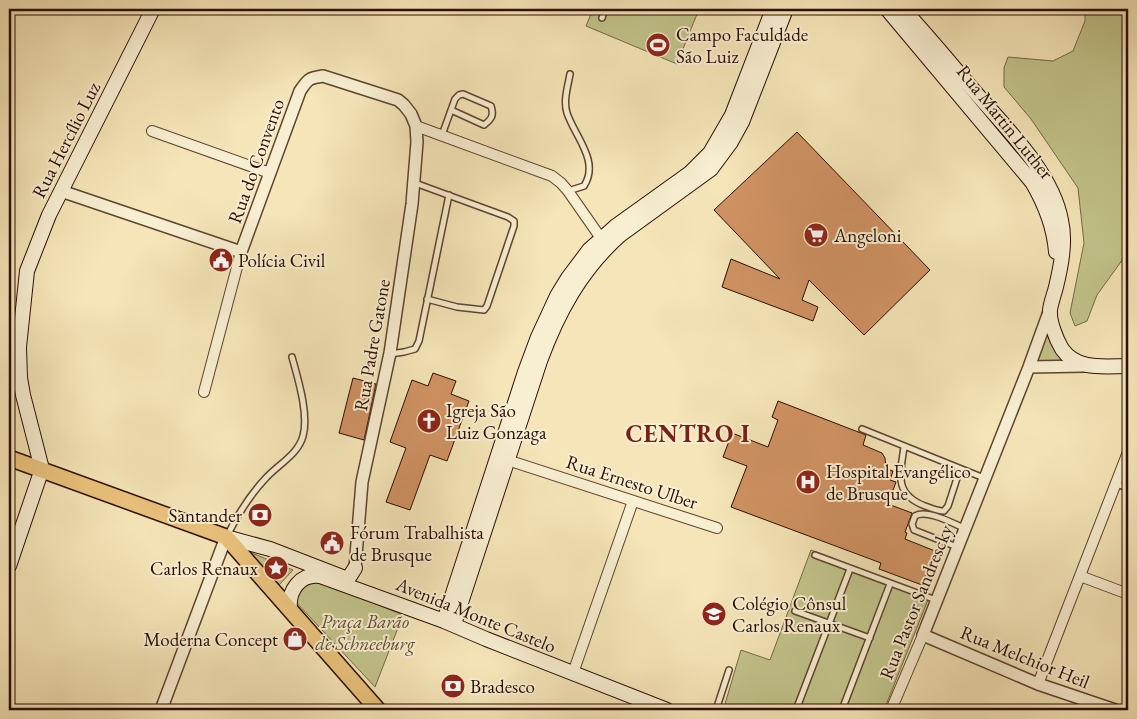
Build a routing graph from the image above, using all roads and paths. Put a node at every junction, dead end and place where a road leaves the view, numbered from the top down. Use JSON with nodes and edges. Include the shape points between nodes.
{"nodes":[{"id":1,"x":153,"y":9,"type":"edge"},
{"id":2,"x":605,"y":9,"type":"edge"},
{"id":3,"x":773,"y":9,"type":"edge"},
{"id":4,"x":786,"y":9,"type":"edge"},
{"id":5,"x":887,"y":9,"type":"edge"},
{"id":6,"x":904,"y":9,"type":"edge"},
{"id":7,"x":908,"y":9,"type":"edge"},
{"id":8,"x":602,"y":18,"type":"dead end"},
{"id":9,"x":921,"y":28,"type":"junction"},
{"id":10,"x":759,"y":62,"type":"junction"},
{"id":11,"x":570,"y":74,"type":"dead end"},
{"id":12,"x":451,"y":110,"type":"junction"},
{"id":13,"x":416,"y":126,"type":"junction"},
{"id":14,"x":152,"y":131,"type":"dead end"},
{"id":15,"x":442,"y":136,"type":"junction"},
{"id":16,"x":270,"y":173,"type":"junction"},
{"id":17,"x":414,"y":183,"type":"junction"},
{"id":18,"x":61,"y":191,"type":"junction"},
{"id":19,"x":568,"y":191,"type":"junction"},
{"id":20,"x":449,"y":195,"type":"junction"},
{"id":21,"x":604,"y":242,"type":"junction"},
{"id":22,"x":242,"y":252,"type":"junction"},
{"id":23,"x":1058,"y":275,"type":"junction"},
{"id":24,"x":427,"y":299,"type":"junction"},
{"id":25,"x":1050,"y":311,"type":"junction"},
{"id":26,"x":390,"y":354,"type":"junction"},
{"id":27,"x":292,"y":357,"type":"dead end"},
{"id":28,"x":1029,"y":366,"type":"junction"},
{"id":29,"x":1087,"y":366,"type":"junction"},
{"id":30,"x":1128,"y":366,"type":"edge"},
{"id":31,"x":204,"y":392,"type":"dead end"},
{"id":32,"x":862,"y":429,"type":"dead end"},
{"id":33,"x":904,"y":446,"type":"junction"},
{"id":34,"x":1128,"y":452,"type":"edge"},
{"id":35,"x":503,"y":459,"type":"junction"},
{"id":36,"x":14,"y":460,"type":"edge"},
{"id":37,"x":42,"y":469,"type":"junction"},
{"id":38,"x":960,"y":469,"type":"junction"},
{"id":39,"x":984,"y":479,"type":"junction"},
{"id":40,"x":1116,"y":484,"type":"junction"},
{"id":41,"x":1128,"y":488,"type":"edge"},
{"id":42,"x":633,"y":501,"type":"junction"},
{"id":43,"x":717,"y":528,"type":"dead end"},
{"id":44,"x":965,"y":528,"type":"junction"},
{"id":45,"x":226,"y":538,"type":"junction"},
{"id":46,"x":957,"y":547,"type":"junction"},
{"id":47,"x":815,"y":555,"type":"dead end"},
{"id":48,"x":9,"y":566,"type":"edge"},
{"id":49,"x":355,"y":568,"type":"junction"},
{"id":50,"x":850,"y":569,"type":"junction"},
{"id":51,"x":1080,"y":576,"type":"junction"},
{"id":52,"x":890,"y":584,"type":"junction"},
{"id":53,"x":1128,"y":594,"type":"edge"},
{"id":54,"x":937,"y":600,"type":"junction"},
{"id":55,"x":408,"y":607,"type":"junction"},
{"id":56,"x":290,"y":609,"type":"junction"},
{"id":57,"x":795,"y":611,"type":"dead end"},
{"id":58,"x":449,"y":623,"type":"junction"},
{"id":59,"x":828,"y":623,"type":"junction"},
{"id":60,"x":923,"y":635,"type":"junction"},
{"id":61,"x":870,"y":638,"type":"junction"},
{"id":62,"x":730,"y":670,"type":"dead end"},
{"id":63,"x":574,"y":674,"type":"junction"},
{"id":64,"x":1038,"y":684,"type":"junction"},
{"id":65,"x":1102,"y":708,"type":"edge"},
{"id":66,"x":161,"y":710,"type":"edge"},
{"id":67,"x":378,"y":710,"type":"edge"},
{"id":68,"x":667,"y":710,"type":"edge"},
{"id":69,"x":716,"y":710,"type":"edge"},
{"id":70,"x":796,"y":710,"type":"edge"},
{"id":71,"x":842,"y":710,"type":"edge"},
{"id":72,"x":891,"y":710,"type":"edge"},
{"id":73,"x":1114,"y":710,"type":"edge"}],
"edges":[{"from":1,"to":18,"type":"main road","name":"Rua Hercílio Luz"},
{"from":2,"to":8,"type":"lane"},
{"from":3,"to":10,"type":"main road"},
{"from":4,"to":10,"type":"main road"},
{"from":5,"to":23,"type":"main road","name":"Rua Martin Luther","via":[[1032,182],[1052,224]]},
{"from":6,"to":9,"type":"main road","name":"Rua Martin Luther"},
{"from":7,"to":9,"type":"main road"},
{"from":9,"to":23,"type":"main road","name":"Rua Martin Luther","via":[[1024,149],[1046,180],[1062,226]]},
{"from":10,"to":21,"type":"main road","via":[[731,142],[711,170],[620,235]]},
{"from":11,"to":19,"type":"lane","via":[[566,112],[590,168],[584,186]]},
{"from":12,"to":12,"type":"lane","via":[[455,99],[463,94],[490,106],[493,112],[491,120],[484,125]]},
{"from":12,"to":15,"type":"lane"},
{"from":13,"to":15,"type":"street"},
{"from":13,"to":16,"type":"street","name":"Rua do Convento","via":[[411,114],[398,100],[323,76],[312,77],[300,91]]},
{"from":13,"to":17,"type":"street","name":"Rua Padre Gatone"},
{"from":14,"to":16,"type":"street"},
{"from":15,"to":19,"type":"street","via":[[552,176]]},
{"from":16,"to":22,"type":"street","name":"Rua do Convento"},
{"from":17,"to":20,"type":"lane"},
{"from":17,"to":26,"type":"street","name":"Rua Padre Gatone"},
{"from":18,"to":22,"type":"street","name":"Rua do Convento"},
{"from":18,"to":37,"type":"main road","name":"Rua Hercílio Luz","via":[[27,271],[19,347],[23,396]]},
{"from":19,"to":21,"type":"street"},
{"from":20,"to":24,"type":"lane"},
{"from":20,"to":24,"type":"lane","via":[[508,217],[514,221],[514,226],[484,310]]},
{"from":21,"to":35,"type":"main road","via":[[586,271],[561,299],[535,359]]},
{"from":22,"to":31,"type":"street"},
{"from":23,"to":25,"type":"main road","name":"Rua Martin Luther"},
{"from":24,"to":26,"type":"lane","via":[[415,348]]},
{"from":25,"to":28,"type":"street","name":"Rua Martin Luther"},
{"from":25,"to":29,"type":"main road","name":"Rua Martin Luther","via":[[1062,349],[1069,357]]},
{"from":26,"to":49,"type":"street","name":"Rua Padre Gatone","via":[[362,482]]},
{"from":27,"to":45,"type":"lane","via":[[304,411],[304,435],[292,454],[246,501]]},
{"from":28,"to":29,"type":"street"},
{"from":28,"to":39,"type":"street","name":"Rua Pastor Sandrescky"},
{"from":29,"to":30,"type":"main road"},
{"from":32,"to":33,"type":"lane"},
{"from":33,"to":38,"type":"lane"},
{"from":33,"to":38,"type":"lane","via":[[901,464],[903,491],[918,503],[944,511]]},
{"from":34,"to":40,"type":"street"},
{"from":35,"to":42,"type":"street","name":"Rua Ernesto Ulber"},
{"from":35,"to":58,"type":"main road"},
{"from":36,"to":37,"type":"main road"},
{"from":37,"to":45,"type":"main road"},
{"from":37,"to":48,"type":"main road"},
{"from":38,"to":39,"type":"lane"},
{"from":39,"to":44,"type":"street","name":"Rua Pastor Sandrescky"},
{"from":40,"to":41,"type":"lane"},
{"from":40,"to":51,"type":"street"},
{"from":42,"to":43,"type":"street","name":"Rua Ernesto Ulber"},
{"from":42,"to":63,"type":"street"},
{"from":44,"to":46,"type":"street","name":"Rua Pastor Sandrescky"},
{"from":44,"to":46,"type":"lane","via":[[921,512],[915,516],[914,530]]},
{"from":45,"to":49,"type":"main road","via":[[270,549],[344,578],[350,576]]},
{"from":45,"to":56,"type":"main road"},
{"from":45,"to":66,"type":"street"},
{"from":46,"to":54,"type":"street","name":"Rua Pastor Sandrescky"},
{"from":47,"to":50,"type":"lane"},
{"from":49,"to":55,"type":"main road","via":[[358,581],[394,596]]},
{"from":50,"to":52,"type":"lane"},
{"from":50,"to":59,"type":"lane"},
{"from":51,"to":53,"type":"street"},
{"from":51,"to":64,"type":"street"},
{"from":52,"to":54,"type":"lane"},
{"from":52,"to":61,"type":"lane"},
{"from":54,"to":60,"type":"street","name":"Rua Pastor Sandrescky"},
{"from":55,"to":56,"type":"main road","name":"Avenida Monte Castelo","via":[[315,575],[300,580],[289,600]]},
{"from":55,"to":58,"type":"main road","name":"Avenida Monte Castelo"},
{"from":56,"to":67,"type":"main road"},
{"from":57,"to":59,"type":"lane"},
{"from":58,"to":63,"type":"main road","name":"Avenida Monte Castelo"},
{"from":59,"to":61,"type":"lane"},
{"from":59,"to":70,"type":"lane"},
{"from":60,"to":64,"type":"street","name":"Rua Melchior Heil"},
{"from":60,"to":72,"type":"street","name":"Rua Pastor Sandrescky"},
{"from":61,"to":71,"type":"lane"},
{"from":62,"to":69,"type":"lane"},
{"from":63,"to":68,"type":"main road","name":"Avenida Monte Castelo"},
{"from":64,"to":65,"type":"street","name":"Rua Melchior Heil"},
{"from":65,"to":73,"type":"street","name":"Rua Melchior Heil"}]}
